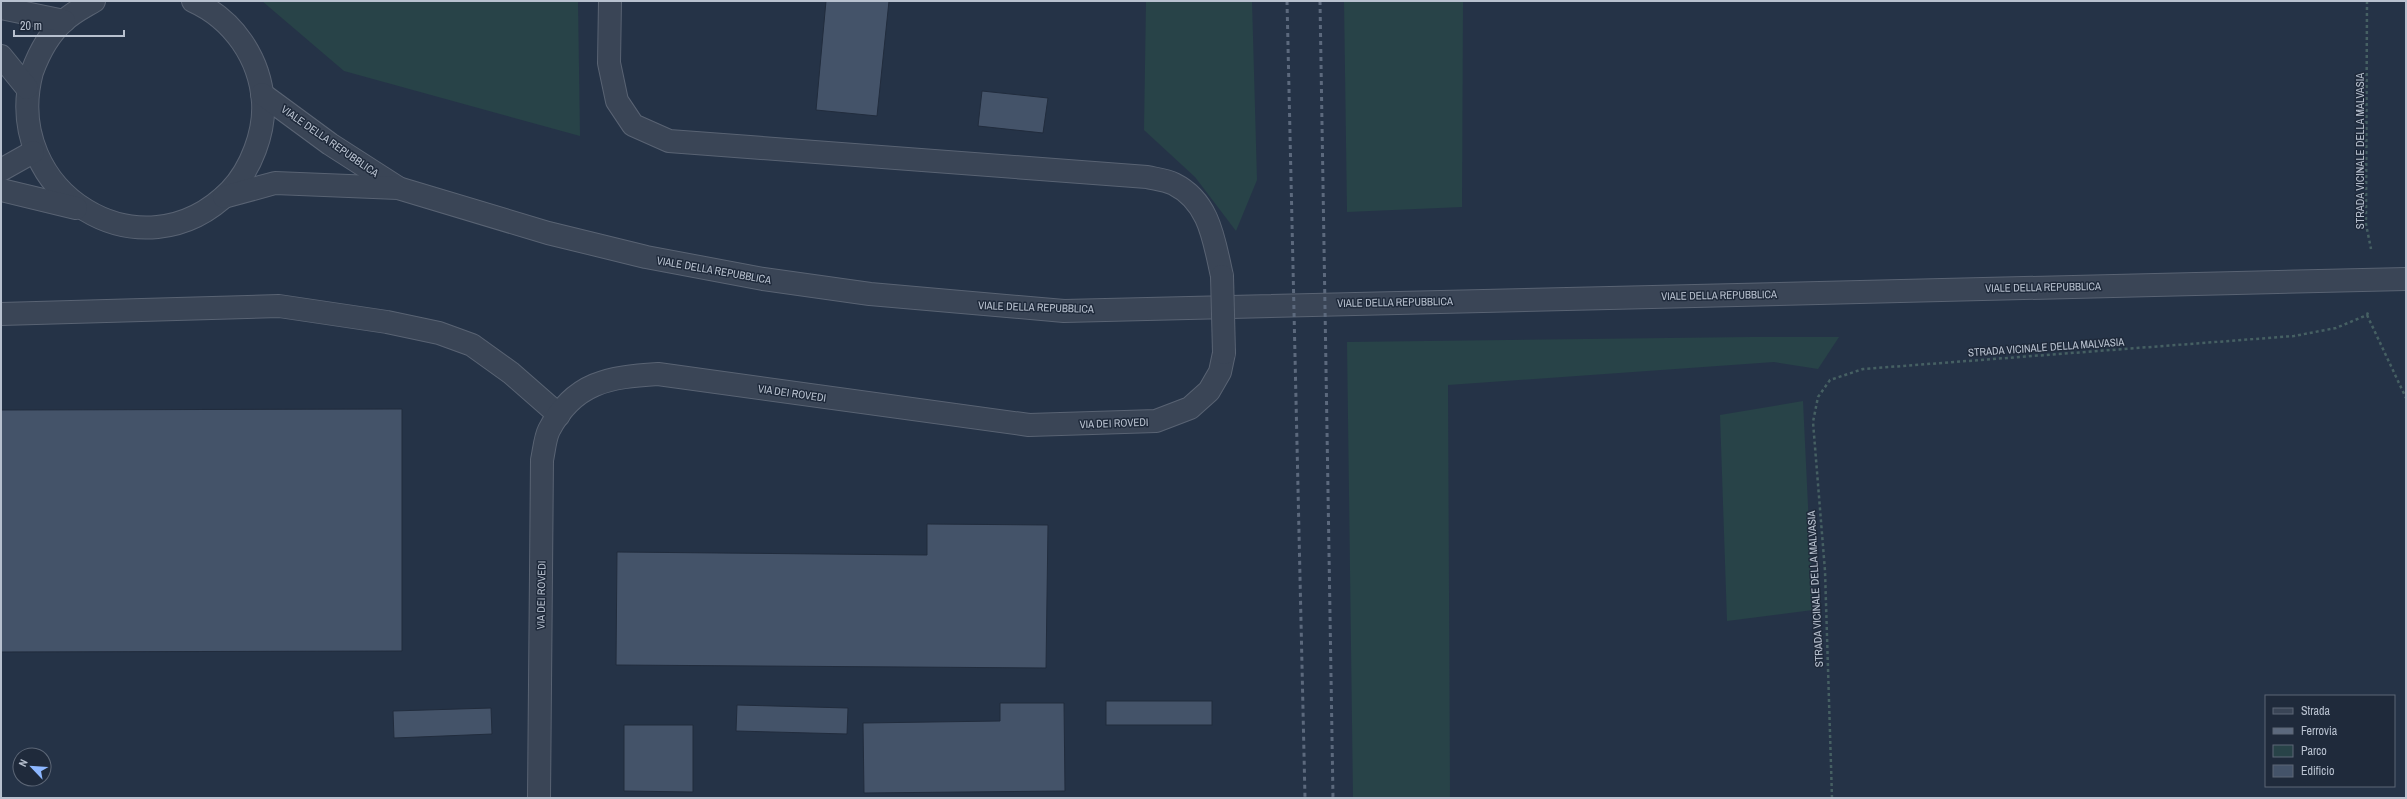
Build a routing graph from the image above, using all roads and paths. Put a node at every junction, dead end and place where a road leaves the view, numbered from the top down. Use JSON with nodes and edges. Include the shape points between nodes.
{"nodes":[{"id":1,"x":94,"y":1,"type":"edge"},
{"id":2,"x":193,"y":1,"type":"edge"},
{"id":3,"x":610,"y":1,"type":"edge"},
{"id":4,"x":2367,"y":1,"type":"edge"},
{"id":5,"x":1,"y":8,"type":"edge"},
{"id":6,"x":64,"y":20,"type":"junction"},
{"id":7,"x":1,"y":56,"type":"edge"},
{"id":8,"x":27,"y":88,"type":"junction"},
{"id":9,"x":262,"y":94,"type":"junction"},
{"id":10,"x":33,"y":152,"type":"junction"},
{"id":11,"x":1,"y":170,"type":"edge"},
{"id":12,"x":398,"y":188,"type":"junction"},
{"id":13,"x":1,"y":190,"type":"edge"},
{"id":14,"x":224,"y":198,"type":"junction"},
{"id":15,"x":78,"y":208,"type":"junction"},
{"id":16,"x":2378,"y":279,"type":"junction"},
{"id":17,"x":2406,"y":279,"type":"edge"},
{"id":18,"x":1,"y":314,"type":"edge"},
{"id":19,"x":2367,"y":315,"type":"junction"},
{"id":20,"x":2406,"y":398,"type":"edge"},
{"id":21,"x":559,"y":414,"type":"junction"},
{"id":22,"x":539,"y":798,"type":"edge"},
{"id":23,"x":1832,"y":798,"type":"edge"}],
"edges":[{"from":1,"to":6,"type":"street"},
{"from":2,"to":9,"type":"street","via":[[211,9],[239,36],[258,71]]},
{"from":3,"to":21,"type":"street","name":"VIA DEI ROVEDI","bridge":true,"via":[[609,63],[617,101],[633,124],[669,141],[1147,177],[1174,184],[1197,201],[1211,227],[1222,276],[1224,353],[1220,372],[1209,391],[1190,408],[1156,421],[1029,425],[658,374],[619,377],[593,385],[573,396]]},
{"from":4,"to":16,"type":"path","name":"STRADA VICINALE DELLA MALVASIA","via":[[2366,224]]},
{"from":5,"to":6,"type":"street"},
{"from":6,"to":8,"type":"street","via":[[40,51]]},
{"from":7,"to":8,"type":"street"},
{"from":8,"to":10,"type":"street","via":[[26,127]]},
{"from":9,"to":12,"type":"street","name":"VIALE DELLA REPUBBLICA","via":[[330,144]]},
{"from":9,"to":14,"type":"street","via":[[264,110],[256,148],[238,183]]},
{"from":10,"to":11,"type":"street"},
{"from":10,"to":15,"type":"street","via":[[38,165],[62,196]]},
{"from":12,"to":14,"type":"street","name":"VIALE DELLA REPUBBLICA","via":[[275,183]]},
{"from":12,"to":16,"type":"street","name":"VIALE DELLA REPUBBLICA","via":[[563,237],[646,257],[763,279],[885,296],[1064,311]]},
{"from":13,"to":15,"type":"street"},
{"from":14,"to":15,"type":"street","via":[[208,210],[172,225],[133,228],[95,218]]},
{"from":16,"to":17,"type":"street","name":"VIALE DELLA REPUBBLICA"},
{"from":16,"to":19,"type":"path","name":"STRADA VICINALE DELLA MALVASIA","via":[[2374,300]]},
{"from":18,"to":21,"type":"street","via":[[279,306],[387,322],[439,333],[472,345],[511,373]]},
{"from":19,"to":20,"type":"path"},
{"from":19,"to":23,"type":"path","name":"STRADA VICINALE DELLA MALVASIA","via":[[2336,328],[2294,336],[1863,369],[1830,380],[1818,397],[1813,422],[1825,571]]},
{"from":21,"to":22,"type":"street","name":"VIA DEI ROVEDI","via":[[548,431],[542,460]]}]}
